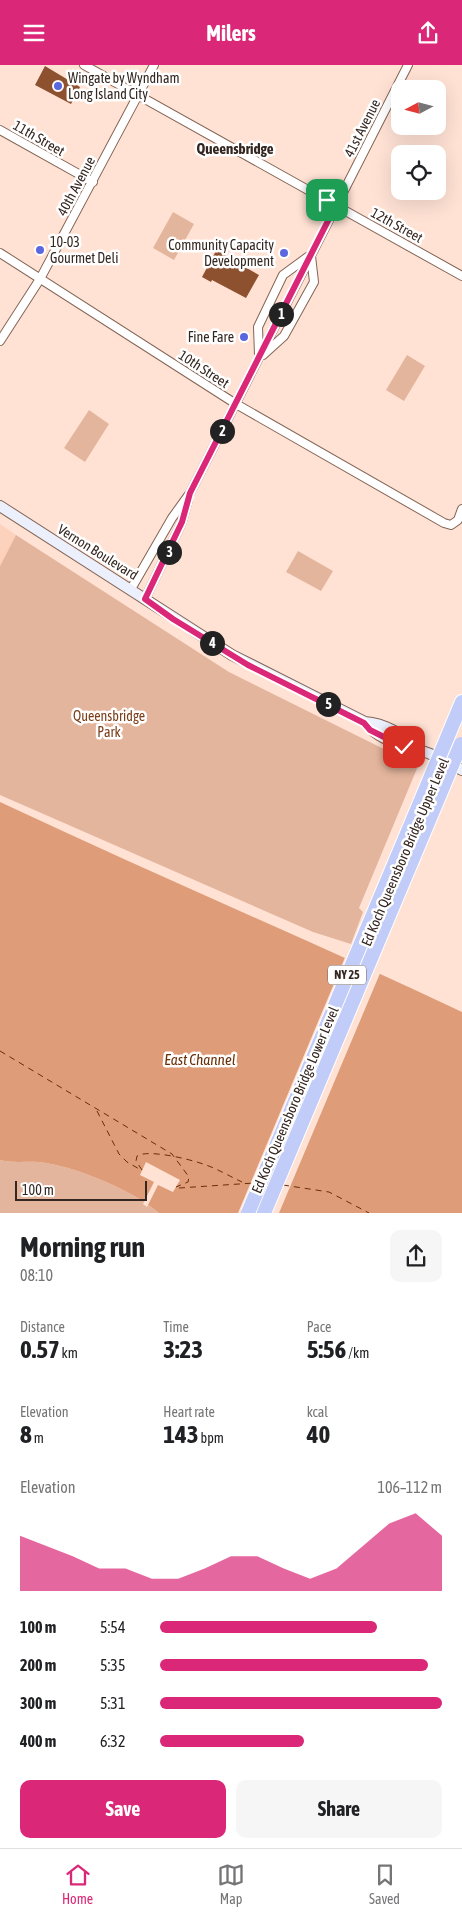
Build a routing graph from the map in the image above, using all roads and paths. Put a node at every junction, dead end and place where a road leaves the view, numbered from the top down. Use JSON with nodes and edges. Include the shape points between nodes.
{"nodes":[{"id":1,"x":84,"y":65,"type":"edge"},
{"id":2,"x":154,"y":65,"type":"edge"},
{"id":3,"x":408,"y":65,"type":"edge"},
{"id":4,"x":138,"y":95,"type":"junction"},
{"id":5,"x":0,"y":130,"type":"edge"},
{"id":6,"x":93,"y":182,"type":"junction"},
{"id":7,"x":336,"y":205,"type":"junction"},
{"id":8,"x":0,"y":253,"type":"edge"},
{"id":9,"x":311,"y":255,"type":"junction"},
{"id":10,"x":462,"y":276,"type":"edge"},
{"id":11,"x":40,"y":279,"type":"junction"},
{"id":12,"x":0,"y":341,"type":"edge"},
{"id":13,"x":259,"y":357,"type":"junction"},
{"id":14,"x":236,"y":404,"type":"junction"},
{"id":15,"x":190,"y":493,"type":"junction"},
{"id":16,"x":0,"y":506,"type":"edge"},
{"id":17,"x":462,"y":509,"type":"edge"},
{"id":18,"x":131,"y":589,"type":"junction"},
{"id":19,"x":145,"y":599,"type":"junction"},
{"id":20,"x":462,"y":702,"type":"edge"},
{"id":21,"x":462,"y":715,"type":"edge"},
{"id":22,"x":454,"y":739,"type":"edge"},
{"id":23,"x":462,"y":752,"type":"edge"},
{"id":24,"x":462,"y":770,"type":"edge"},
{"id":25,"x":248,"y":1213,"type":"edge"},
{"id":26,"x":253,"y":1213,"type":"edge"},
{"id":27,"x":264,"y":1213,"type":"edge"},
{"id":28,"x":269,"y":1213,"type":"edge"}],
"edges":[{"from":1,"to":4,"type":"street","name":"12th Street"},
{"from":2,"to":4,"type":"street","name":"40th Avenue"},
{"from":3,"to":7,"type":"street","name":"41st Avenue"},
{"from":4,"to":6,"type":"street","name":"40th Avenue"},
{"from":4,"to":7,"type":"street","name":"12th Street"},
{"from":5,"to":6,"type":"street","name":"11th Street"},
{"from":6,"to":11,"type":"street","name":"40th Avenue"},
{"from":7,"to":9,"type":"street","name":"41st Avenue"},
{"from":7,"to":10,"type":"street","name":"12th Street"},
{"from":8,"to":11,"type":"street","name":"10th Street"},
{"from":9,"to":13,"type":"street","name":"41st Avenue"},
{"from":9,"to":13,"type":"street","name":"41st Avenue","via":[[314,282],[284,337]]},
{"from":9,"to":13,"type":"street","name":"41st Avenue","via":[[283,275],[258,327]]},
{"from":11,"to":12,"type":"street","name":"40th Avenue"},
{"from":11,"to":14,"type":"street","name":"10th Street"},
{"from":13,"to":14,"type":"street","name":"41st Avenue"},
{"from":14,"to":15,"type":"street","name":"41st Avenue"},
{"from":14,"to":17,"type":"street","name":"10th Street","via":[[444,523],[451,525]]},
{"from":15,"to":18,"type":"street","name":"41st Avenue"},
{"from":15,"to":19,"type":"street","name":"41st Avenue","via":[[182,522]]},
{"from":16,"to":18,"type":"main road","name":"Vernon Boulevard"},
{"from":18,"to":19,"type":"main road","name":"Vernon Boulevard"},
{"from":19,"to":24,"type":"main road","name":"Vernon Boulevard","via":[[248,665],[364,723],[375,723],[410,740],[420,749]]},
{"from":20,"to":22,"type":"highway","number":"NY 25"},
{"from":21,"to":22,"type":"highway"},
{"from":22,"to":25,"type":"highway","name":"Ed Koch Queensboro Bridge Lower Level","number":"NY 25","bridge":true},
{"from":22,"to":26,"type":"highway","name":"Ed Koch Queensboro Bridge Upper Level"},
{"from":22,"to":27,"type":"highway","name":"Ed Koch Queensboro Bridge Upper Level","bridge":true},
{"from":23,"to":28,"type":"highway","number":"NY 25"}]}
